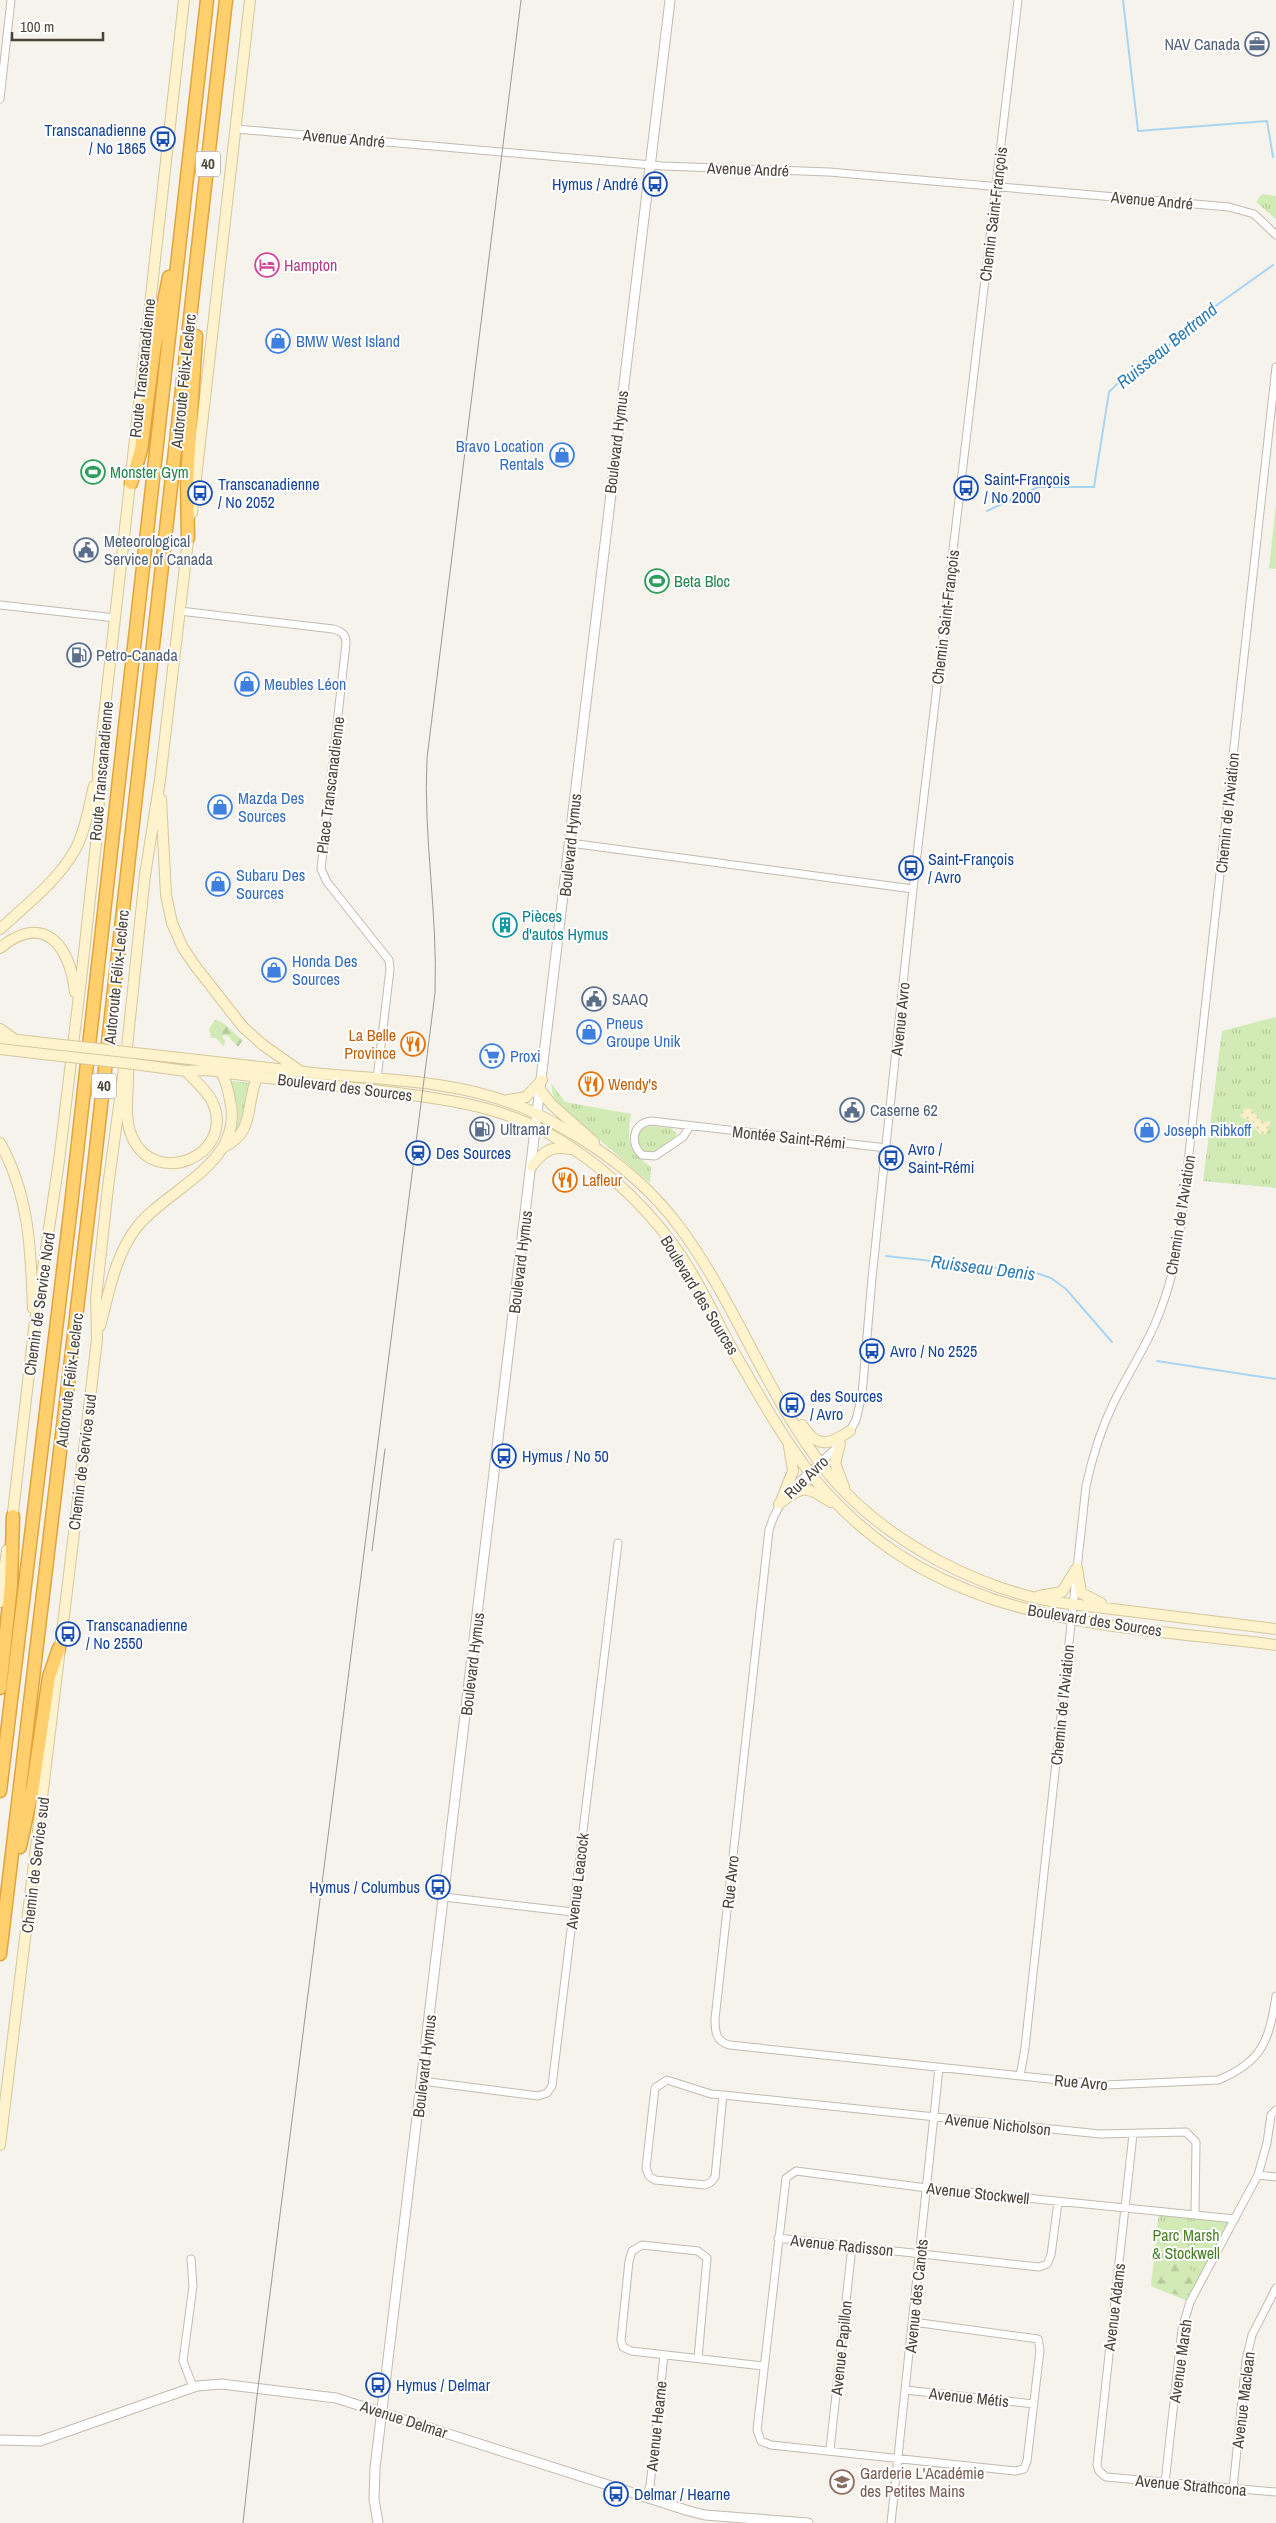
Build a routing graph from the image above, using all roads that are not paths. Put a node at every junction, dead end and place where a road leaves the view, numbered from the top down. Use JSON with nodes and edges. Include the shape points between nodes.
{"nodes":[{"id":1,"x":11,"y":0,"type":"edge"},
{"id":2,"x":184,"y":0,"type":"edge"},
{"id":3,"x":207,"y":0,"type":"edge"},
{"id":4,"x":226,"y":0,"type":"edge"},
{"id":5,"x":250,"y":0,"type":"edge"},
{"id":6,"x":670,"y":0,"type":"edge"},
{"id":7,"x":1018,"y":0,"type":"edge"},
{"id":8,"x":0,"y":99,"type":"edge"},
{"id":9,"x":236,"y":129,"type":"junction"},
{"id":10,"x":650,"y":165,"type":"junction"},
{"id":11,"x":997,"y":186,"type":"junction"},
{"id":12,"x":186,"y":189,"type":"junction"},
{"id":13,"x":1276,"y":235,"type":"edge"},
{"id":14,"x":198,"y":246,"type":"junction"},
{"id":15,"x":1276,"y":368,"type":"edge"},
{"id":16,"x":131,"y":483,"type":"junction"},
{"id":17,"x":188,"y":538,"type":"junction"},
{"id":18,"x":0,"y":605,"type":"edge"},
{"id":19,"x":180,"y":612,"type":"junction"},
{"id":20,"x":116,"y":618,"type":"junction"},
{"id":21,"x":98,"y":770,"type":"junction"},
{"id":22,"x":160,"y":780,"type":"junction"},
{"id":23,"x":570,"y":843,"type":"junction"},
{"id":24,"x":913,"y":890,"type":"junction"},
{"id":25,"x":0,"y":929,"type":"edge"},
{"id":26,"x":0,"y":948,"type":"edge"},
{"id":27,"x":77,"y":1005,"type":"junction"},
{"id":28,"x":0,"y":1029,"type":"edge"},
{"id":29,"x":0,"y":1038,"type":"edge"},
{"id":30,"x":15,"y":1040,"type":"junction"},
{"id":31,"x":127,"y":1047,"type":"junction"},
{"id":32,"x":0,"y":1049,"type":"edge"},
{"id":33,"x":214,"y":1062,"type":"junction"},
{"id":34,"x":186,"y":1071,"type":"junction"},
{"id":35,"x":300,"y":1071,"type":"junction"},
{"id":36,"x":221,"y":1072,"type":"junction"},
{"id":37,"x":258,"y":1076,"type":"junction"},
{"id":38,"x":377,"y":1079,"type":"junction"},
{"id":39,"x":542,"y":1086,"type":"junction"},
{"id":40,"x":505,"y":1101,"type":"junction"},
{"id":41,"x":538,"y":1114,"type":"junction"},
{"id":42,"x":690,"y":1126,"type":"junction"},
{"id":43,"x":536,"y":1127,"type":"junction"},
{"id":44,"x":0,"y":1143,"type":"edge"},
{"id":45,"x":224,"y":1148,"type":"junction"},
{"id":46,"x":887,"y":1148,"type":"junction"},
{"id":47,"x":573,"y":1150,"type":"junction"},
{"id":48,"x":609,"y":1158,"type":"junction"},
{"id":49,"x":532,"y":1166,"type":"junction"},
{"id":50,"x":34,"y":1329,"type":"junction"},
{"id":51,"x":97,"y":1339,"type":"junction"},
{"id":52,"x":772,"y":1386,"type":"junction"},
{"id":53,"x":850,"y":1431,"type":"junction"},
{"id":54,"x":788,"y":1441,"type":"junction"},
{"id":55,"x":840,"y":1444,"type":"junction"},
{"id":56,"x":820,"y":1462,"type":"junction"},
{"id":57,"x":809,"y":1471,"type":"junction"},
{"id":58,"x":846,"y":1492,"type":"junction"},
{"id":59,"x":779,"y":1504,"type":"junction"},
{"id":60,"x":845,"y":1510,"type":"junction"},
{"id":61,"x":13,"y":1516,"type":"junction"},
{"id":62,"x":618,"y":1542,"type":"dead end"},
{"id":63,"x":1076,"y":1568,"type":"junction"},
{"id":64,"x":1033,"y":1597,"type":"junction"},
{"id":65,"x":0,"y":1600,"type":"edge"},
{"id":66,"x":1072,"y":1604,"type":"junction"},
{"id":67,"x":1119,"y":1610,"type":"junction"},
{"id":68,"x":1071,"y":1619,"type":"junction"},
{"id":69,"x":1276,"y":1629,"type":"edge"},
{"id":70,"x":1274,"y":1645,"type":"edge"},
{"id":71,"x":59,"y":1648,"type":"junction"},
{"id":72,"x":0,"y":1688,"type":"edge"},
{"id":73,"x":0,"y":1791,"type":"edge"},
{"id":74,"x":444,"y":1897,"type":"junction"},
{"id":75,"x":573,"y":1912,"type":"junction"},
{"id":76,"x":4,"y":1925,"type":"junction"},
{"id":77,"x":0,"y":1954,"type":"edge"},
{"id":78,"x":1276,"y":1996,"type":"edge"},
{"id":79,"x":939,"y":2068,"type":"junction"},
{"id":80,"x":1020,"y":2076,"type":"junction"},
{"id":81,"x":422,"y":2081,"type":"junction"},
{"id":82,"x":723,"y":2095,"type":"junction"},
{"id":83,"x":1276,"y":2110,"type":"edge"},
{"id":84,"x":935,"y":2118,"type":"junction"},
{"id":85,"x":1133,"y":2134,"type":"junction"},
{"id":86,"x":0,"y":2145,"type":"edge"},
{"id":87,"x":1258,"y":2175,"type":"junction"},
{"id":88,"x":1276,"y":2177,"type":"edge"},
{"id":89,"x":927,"y":2188,"type":"junction"},
{"id":90,"x":1058,"y":2202,"type":"junction"},
{"id":91,"x":1126,"y":2207,"type":"junction"},
{"id":92,"x":1195,"y":2214,"type":"junction"},
{"id":93,"x":1235,"y":2219,"type":"junction"},
{"id":94,"x":778,"y":2238,"type":"junction"},
{"id":95,"x":852,"y":2246,"type":"junction"},
{"id":96,"x":921,"y":2254,"type":"junction"},
{"id":97,"x":191,"y":2259,"type":"dead end"},
{"id":98,"x":1276,"y":2288,"type":"edge"},
{"id":99,"x":913,"y":2322,"type":"junction"},
{"id":100,"x":664,"y":2355,"type":"junction"},
{"id":101,"x":698,"y":2358,"type":"junction"},
{"id":102,"x":763,"y":2366,"type":"junction"},
{"id":103,"x":193,"y":2387,"type":"junction"},
{"id":104,"x":905,"y":2390,"type":"junction"},
{"id":105,"x":1034,"y":2404,"type":"junction"},
{"id":106,"x":382,"y":2412,"type":"junction"},
{"id":107,"x":0,"y":2440,"type":"edge"},
{"id":108,"x":830,"y":2450,"type":"junction"},
{"id":109,"x":897,"y":2458,"type":"junction"},
{"id":110,"x":1106,"y":2477,"type":"joint"},
{"id":111,"x":1165,"y":2482,"type":"junction"},
{"id":112,"x":1233,"y":2489,"type":"junction"},
{"id":113,"x":1276,"y":2492,"type":"edge"},
{"id":114,"x":646,"y":2497,"type":"junction"},
{"id":115,"x":750,"y":2521,"type":"edge"},
{"id":116,"x":378,"y":2523,"type":"edge"},
{"id":117,"x":808,"y":2523,"type":"edge"},
{"id":118,"x":891,"y":2523,"type":"edge"}],
"edges":[{"from":1,"to":8,"type":"street"},
{"from":2,"to":16,"type":"main road","name":"Route Transcanadienne"},
{"from":3,"to":12,"type":"highway","name":"Autoroute Félix-Leclerc","number":"40"},
{"from":4,"to":14,"type":"highway","name":"Autoroute Félix-Leclerc","number":"40"},
{"from":5,"to":9,"type":"main road"},
{"from":6,"to":10,"type":"street","name":"Boulevard Hymus"},
{"from":7,"to":11,"type":"street","name":"Chemin Saint-François"},
{"from":9,"to":10,"type":"street","name":"Avenue André"},
{"from":9,"to":17,"type":"main road"},
{"from":10,"to":11,"type":"street","name":"Avenue André","via":[[822,172]]},
{"from":10,"to":23,"type":"street","name":"Boulevard Hymus"},
{"from":11,"to":13,"type":"street","name":"Avenue André","via":[[1229,207],[1258,217]]},
{"from":11,"to":24,"type":"street","name":"Chemin Saint-François"},
{"from":12,"to":16,"type":"highway","via":[[154,350],[141,450]]},
{"from":12,"to":73,"type":"highway","name":"Autoroute Félix-Leclerc","number":"40","via":[[69,1223]]},
{"from":14,"to":17,"type":"highway","via":[[194,388],[187,480]]},
{"from":14,"to":76,"type":"highway","name":"Autoroute Félix-Leclerc","number":"40","via":[[94,1168]]},
{"from":15,"to":63,"type":"street","name":"Chemin de l'Aviation","via":[[1180,1235],[1171,1279],[1156,1322],[1111,1409],[1097,1445],[1086,1486]]},
{"from":16,"to":20,"type":"main road","name":"Route Transcanadienne"},
{"from":17,"to":19,"type":"main road"},
{"from":18,"to":20,"type":"street"},
{"from":19,"to":22,"type":"main road"},
{"from":19,"to":38,"type":"street","name":"Place Transcanadienne","via":[[333,629],[345,636],[321,869],[327,882],[389,960]]},
{"from":20,"to":21,"type":"main road","name":"Route Transcanadienne"},
{"from":21,"to":25,"type":"main road","via":[[76,849],[55,876]]},
{"from":21,"to":27,"type":"main road","name":"Route Transcanadienne","via":[[98,816]]},
{"from":22,"to":31,"type":"main road","name":"Chemin de Service sud","via":[[145,875]]},
{"from":22,"to":35,"type":"main road","via":[[166,895],[172,923],[180,940],[196,967],[243,1027],[263,1046]]},
{"from":23,"to":24,"type":"street"},
{"from":23,"to":39,"type":"street","name":"Boulevard Hymus"},
{"from":24,"to":46,"type":"street","name":"Avenue Avro"},
{"from":26,"to":27,"type":"main road","via":[[27,933],[39,933],[54,940],[63,949],[72,968]]},
{"from":27,"to":50,"type":"main road","name":"Chemin de Service Nord","via":[[59,1161]]},
{"from":28,"to":30,"type":"main road"},
{"from":29,"to":30,"type":"main road","name":"Boulevard des Sources"},
{"from":30,"to":33,"type":"main road","name":"Boulevard des Sources","bridge":true},
{"from":31,"to":34,"type":"main road","via":[[132,1136],[143,1152],[165,1163],[184,1162],[196,1157],[210,1143],[216,1128],[211,1099]]},
{"from":31,"to":51,"type":"main road","name":"Chemin de Service sud","via":[[96,1298]]},
{"from":32,"to":34,"type":"main road","name":"Boulevard des Sources","bridge":true},
{"from":33,"to":35,"type":"main road","name":"Boulevard des Sources"},
{"from":33,"to":36,"type":"main road"},
{"from":34,"to":36,"type":"main road","name":"Boulevard des Sources"},
{"from":35,"to":38,"type":"main road","name":"Boulevard des Sources"},
{"from":36,"to":37,"type":"main road","name":"Boulevard des Sources"},
{"from":36,"to":45,"type":"main road","via":[[233,1114]]},
{"from":37,"to":43,"type":"main road","name":"Boulevard des Sources","via":[[453,1101]]},
{"from":37,"to":45,"type":"main road","via":[[244,1129],[236,1141]]},
{"from":38,"to":40,"type":"main road","name":"Boulevard des Sources","via":[[446,1086]]},
{"from":39,"to":40,"type":"main road","via":[[523,1098]]},
{"from":39,"to":41,"type":"street","name":"Boulevard Hymus"},
{"from":39,"to":48,"type":"main road","via":[[551,1104]]},
{"from":40,"to":41,"type":"main road","name":"Boulevard des Sources"},
{"from":41,"to":43,"type":"street","name":"Boulevard Hymus"},
{"from":41,"to":48,"type":"main road","name":"Boulevard des Sources"},
{"from":42,"to":42,"type":"street","name":"Montée Saint-Rémi","via":[[647,1122],[635,1132],[634,1144],[642,1154],[655,1156],[682,1137]]},
{"from":42,"to":46,"type":"street","name":"Montée Saint-Rémi"},
{"from":43,"to":47,"type":"main road","name":"Boulevard des Sources"},
{"from":43,"to":49,"type":"street","name":"Boulevard Hymus"},
{"from":44,"to":50,"type":"main road","via":[[15,1173],[26,1215]]},
{"from":45,"to":51,"type":"main road","via":[[148,1215],[128,1240]]},
{"from":46,"to":53,"type":"street","name":"Rue Avro","via":[[861,1400]]},
{"from":47,"to":49,"type":"main road","via":[[551,1148]]},
{"from":47,"to":54,"type":"main road","name":"Boulevard des Sources","via":[[630,1195],[671,1242]]},
{"from":48,"to":52,"type":"main road","name":"Boulevard des Sources","via":[[650,1192],[683,1231]]},
{"from":49,"to":74,"type":"street","name":"Boulevard Hymus"},
{"from":50,"to":61,"type":"main road","name":"Chemin de Service Nord"},
{"from":51,"to":71,"type":"main road","name":"Chemin de Service sud"},
{"from":52,"to":53,"type":"main road","via":[[815,1439],[831,1442]]},
{"from":52,"to":56,"type":"main road","name":"Boulevard des Sources"},
{"from":53,"to":55,"type":"street","name":"Rue Avro"},
{"from":54,"to":57,"type":"main road","name":"Boulevard des Sources"},
{"from":54,"to":59,"type":"main road","via":[[793,1471]]},
{"from":55,"to":56,"type":"street","name":"Rue Avro"},
{"from":55,"to":58,"type":"main road","via":[[835,1463]]},
{"from":56,"to":57,"type":"street","name":"Rue Avro"},
{"from":56,"to":58,"type":"main road","name":"Boulevard des Sources"},
{"from":57,"to":59,"type":"street","name":"Rue Avro"},
{"from":57,"to":60,"type":"main road","name":"Boulevard des Sources"},
{"from":58,"to":64,"type":"main road","name":"Boulevard des Sources","via":[[881,1523],[937,1560],[984,1581]]},
{"from":59,"to":60,"type":"main road","via":[[796,1491],[806,1489]]},
{"from":59,"to":79,"type":"street","name":"Rue Avro","via":[[768,1536],[716,2032],[720,2041],[730,2045]]},
{"from":60,"to":68,"type":"main road","name":"Boulevard des Sources","via":[[891,1549],[944,1581],[989,1599]]},
{"from":61,"to":65,"type":"main road","name":"Chemin de Service Nord"},
{"from":61,"to":72,"type":"highway","via":[[11,1585]]},
{"from":62,"to":75,"type":"street","name":"Avenue Leacock"},
{"from":63,"to":64,"type":"main road","via":[[1062,1592]]},
{"from":63,"to":66,"type":"street","name":"Chemin de l'Aviation"},
{"from":63,"to":67,"type":"main road","via":[[1078,1587],[1083,1595]]},
{"from":64,"to":66,"type":"main road","name":"Boulevard des Sources"},
{"from":66,"to":67,"type":"main road","name":"Boulevard des Sources"},
{"from":66,"to":68,"type":"street","name":"Chemin de l'Aviation"},
{"from":67,"to":69,"type":"main road","name":"Boulevard des Sources"},
{"from":68,"to":70,"type":"main road","name":"Boulevard des Sources"},
{"from":68,"to":80,"type":"street","name":"Chemin de l'Aviation"},
{"from":71,"to":76,"type":"highway","via":[[49,1677],[33,1786]]},
{"from":71,"to":86,"type":"main road","name":"Chemin de Service sud"},
{"from":74,"to":75,"type":"street"},
{"from":74,"to":81,"type":"street","name":"Boulevard Hymus"},
{"from":75,"to":81,"type":"street","name":"Avenue Leacock","via":[[552,2086],[547,2093],[538,2096]]},
{"from":76,"to":77,"type":"highway","name":"Autoroute Félix-Leclerc","number":"40"},
{"from":78,"to":80,"type":"street","name":"Rue Avro","via":[[1270,2031],[1261,2049],[1233,2074],[1218,2080],[1106,2086]]},
{"from":79,"to":80,"type":"street","name":"Rue Avro"},
{"from":79,"to":84,"type":"street","name":"Avenue des Canots"},
{"from":81,"to":106,"type":"street","name":"Boulevard Hymus"},
{"from":82,"to":82,"type":"street","name":"Avenue Nicholson","via":[[667,2080],[655,2088],[646,2168],[649,2176],[656,2180],[705,2185],[711,2182],[715,2177]]},
{"from":82,"to":84,"type":"street","name":"Avenue Nicholson"},
{"from":83,"to":87,"type":"street","name":"Avenue Marsh","via":[[1271,2115]]},
{"from":84,"to":85,"type":"street","name":"Avenue Nicholson","via":[[1100,2134]]},
{"from":84,"to":89,"type":"street","name":"Avenue des Canots"},
{"from":85,"to":91,"type":"street","name":"Avenue Adams"},
{"from":85,"to":92,"type":"street","name":"Avenue Nicholson","via":[[1186,2132],[1191,2135],[1196,2142]]},
{"from":87,"to":88,"type":"street"},
{"from":87,"to":93,"type":"street","name":"Avenue Marsh"},
{"from":89,"to":90,"type":"street","name":"Avenue Stockwell"},
{"from":89,"to":94,"type":"street","name":"Avenue Stockwell","via":[[796,2170],[786,2178]]},
{"from":89,"to":96,"type":"street","name":"Avenue des Canots"},
{"from":90,"to":91,"type":"street","name":"Avenue Stockwell"},
{"from":90,"to":96,"type":"street","name":"Avenue Radisson","via":[[1047,2264],[1039,2267]]},
{"from":91,"to":92,"type":"street","name":"Avenue Stockwell"},
{"from":91,"to":110,"type":"street","name":"Avenue Adams","via":[[1097,2465]]},
{"from":92,"to":93,"type":"street","name":"Avenue Stockwell"},
{"from":93,"to":111,"type":"street","name":"Avenue Marsh","via":[[1190,2302],[1182,2329]]},
{"from":94,"to":95,"type":"street","name":"Avenue Radisson"},
{"from":94,"to":102,"type":"street","name":"Avenue Radisson"},
{"from":95,"to":96,"type":"street","name":"Avenue Radisson"},
{"from":95,"to":108,"type":"street","name":"Avenue Papillon"},
{"from":96,"to":99,"type":"street","name":"Avenue des Canots"},
{"from":97,"to":103,"type":"street","via":[[193,2286],[183,2361]]},
{"from":98,"to":112,"type":"street","name":"Avenue Maclean","via":[[1252,2335],[1246,2360]]},
{"from":99,"to":104,"type":"street","name":"Avenue des Canots"},
{"from":99,"to":105,"type":"street","via":[[1038,2338],[1040,2350]]},
{"from":100,"to":101,"type":"street"},
{"from":100,"to":101,"type":"street","via":[[631,2351],[623,2347],[621,2340],[628,2261],[632,2251],[642,2245],[698,2251],[707,2258]]},
{"from":100,"to":114,"type":"street","name":"Avenue Hearne","via":[[650,2486]]},
{"from":101,"to":102,"type":"street"},
{"from":102,"to":108,"type":"street","name":"Avenue Radisson","via":[[757,2430],[760,2441],[771,2445]]},
{"from":103,"to":106,"type":"street","name":"Avenue Delmar","via":[[217,2383],[330,2398]]},
{"from":103,"to":107,"type":"street","name":"Avenue Delmar","via":[[40,2441]]},
{"from":104,"to":105,"type":"street","name":"Avenue Métis"},
{"from":104,"to":109,"type":"street","name":"Avenue des Canots"},
{"from":105,"to":109,"type":"street","via":[[1024,2469],[1015,2471]]},
{"from":106,"to":114,"type":"street","name":"Avenue Delmar"},
{"from":106,"to":116,"type":"street","name":"Boulevard Hymus","via":[[374,2485]]},
{"from":108,"to":109,"type":"street"},
{"from":109,"to":118,"type":"street","name":"Avenue des Canots"},
{"from":110,"to":111,"type":"street","name":"Avenue Strathcona"},
{"from":111,"to":112,"type":"street","name":"Avenue Strathcona"},
{"from":112,"to":113,"type":"street","name":"Avenue Strathcona"},
{"from":114,"to":115,"type":"street","name":"Avenue Delmar","via":[[705,2515]]},
{"from":115,"to":117,"type":"street","name":"Avenue Delmar"}]}
